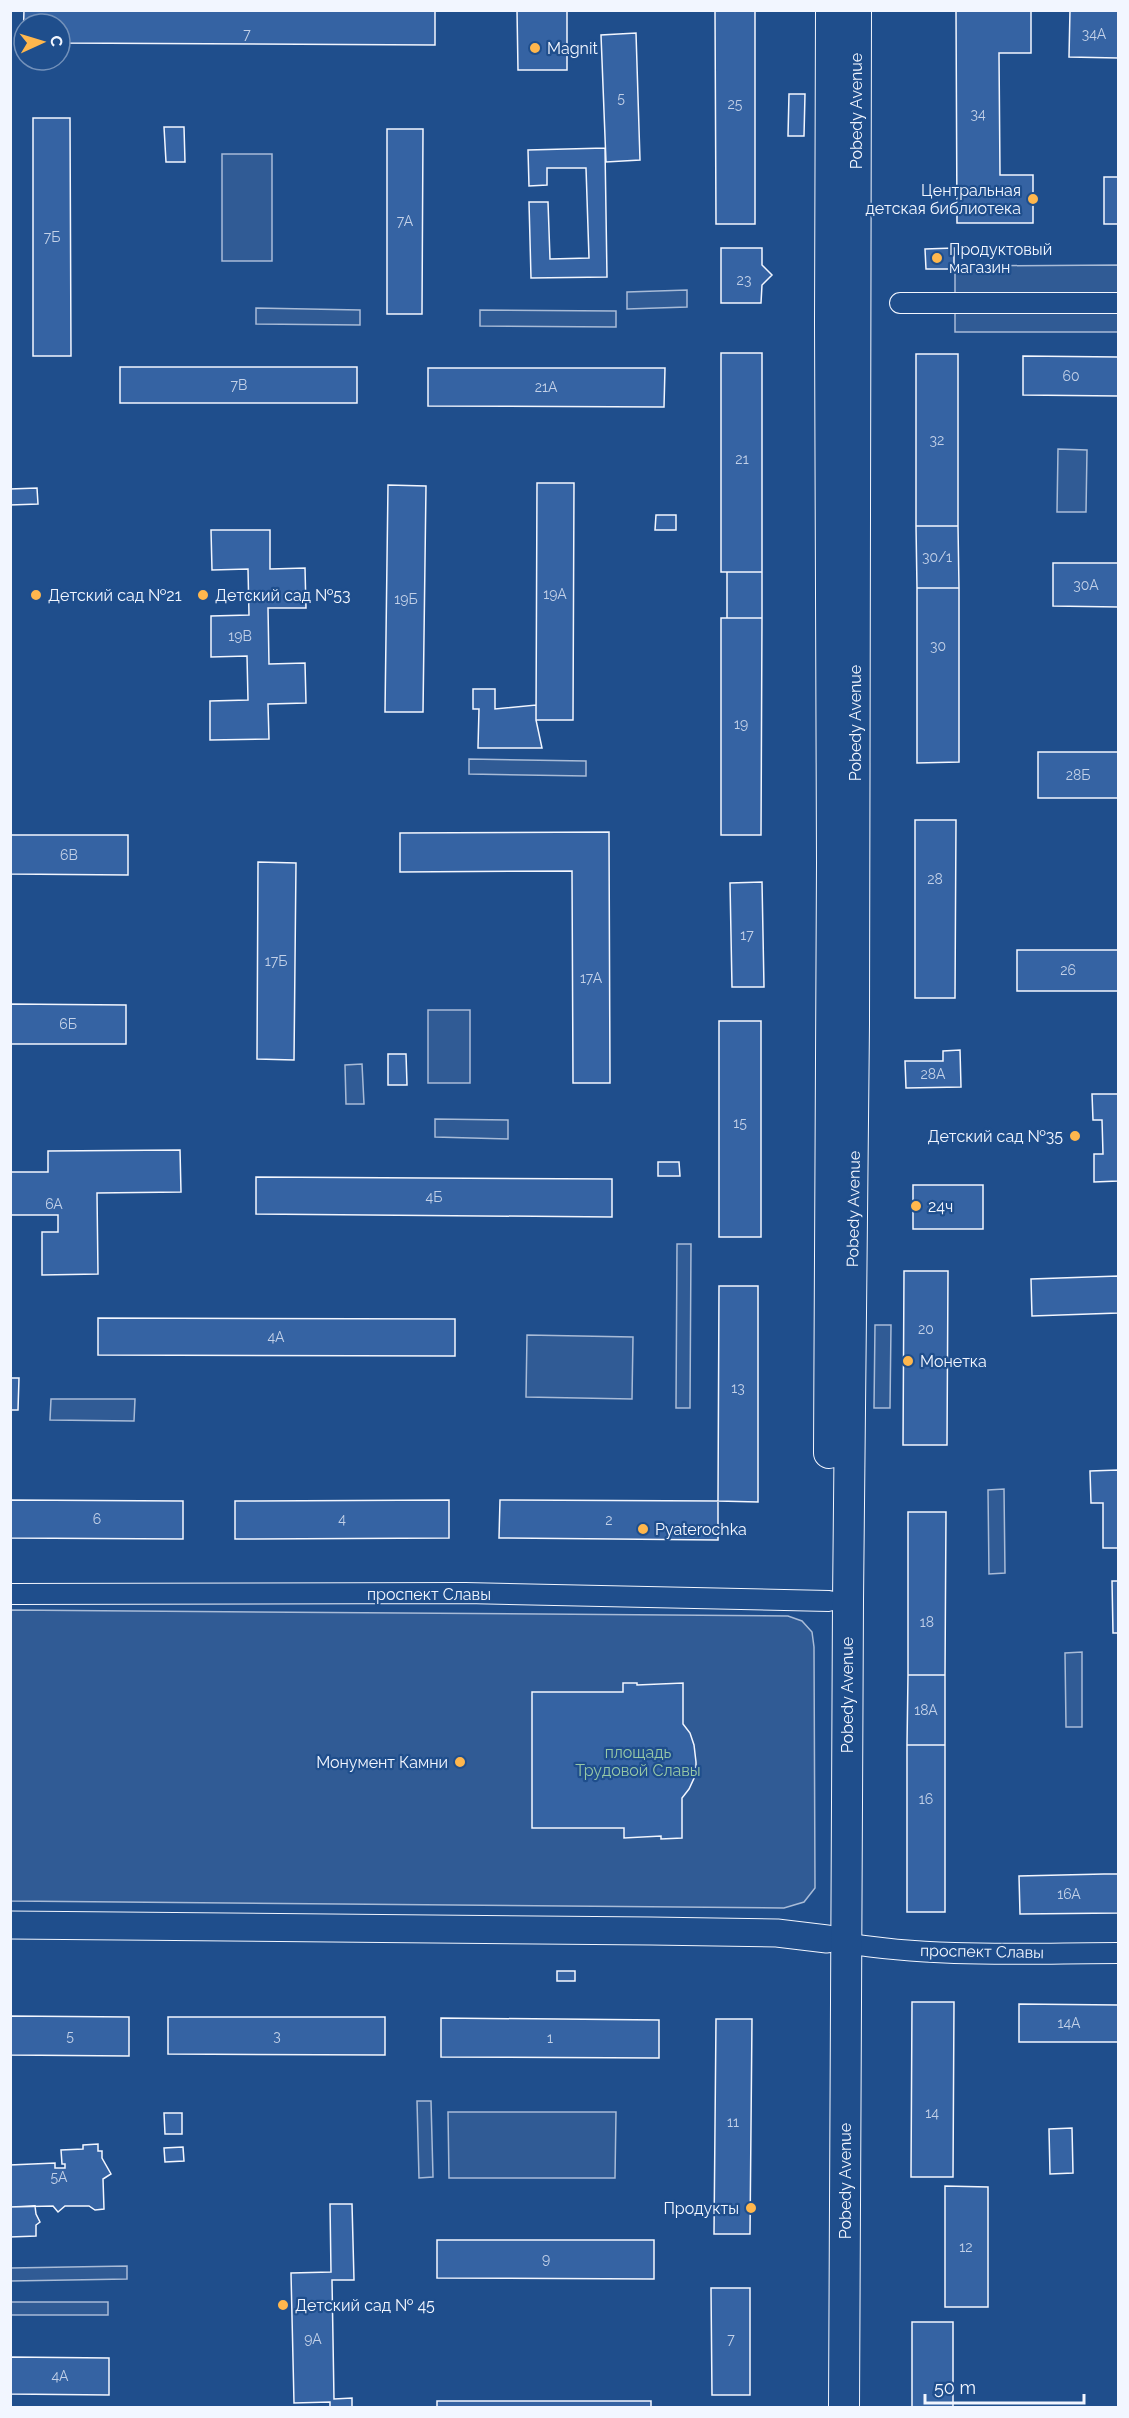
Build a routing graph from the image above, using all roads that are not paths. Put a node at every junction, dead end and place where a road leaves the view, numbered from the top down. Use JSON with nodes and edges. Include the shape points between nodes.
{"nodes":[{"id":1,"x":831,"y":10,"type":"edge"},
{"id":2,"x":856,"y":10,"type":"edge"},
{"id":3,"x":900,"y":303,"type":"dead end"},
{"id":4,"x":1119,"y":303,"type":"edge"},
{"id":5,"x":10,"y":1594,"type":"edge"},
{"id":6,"x":838,"y":1601,"type":"junction"},
{"id":7,"x":10,"y":1925,"type":"edge"},
{"id":8,"x":836,"y":1941,"type":"junction"},
{"id":9,"x":1119,"y":1953,"type":"edge"},
{"id":10,"x":825,"y":2408,"type":"edge"},
{"id":11,"x":844,"y":2408,"type":"edge"}],
"edges":[{"from":1,"to":6,"type":"main road","name":"Pobedy Avenue"},
{"from":2,"to":6,"type":"main road","name":"Pobedy Avenue","via":[[854,1024]]},
{"from":3,"to":4,"type":"street"},
{"from":5,"to":6,"type":"street","name":"проспект Славы","via":[[465,1593]]},
{"from":6,"to":8,"type":"main road","name":"Pobedy Avenue"},
{"from":7,"to":8,"type":"main road","name":"проспект Славы","via":[[777,1933]]},
{"from":8,"to":9,"type":"street","name":"проспект Славы","via":[[894,1949]]},
{"from":8,"to":10,"type":"main road","name":"Pobedy Avenue"},
{"from":8,"to":11,"type":"main road","name":"Pobedy Avenue"}]}
